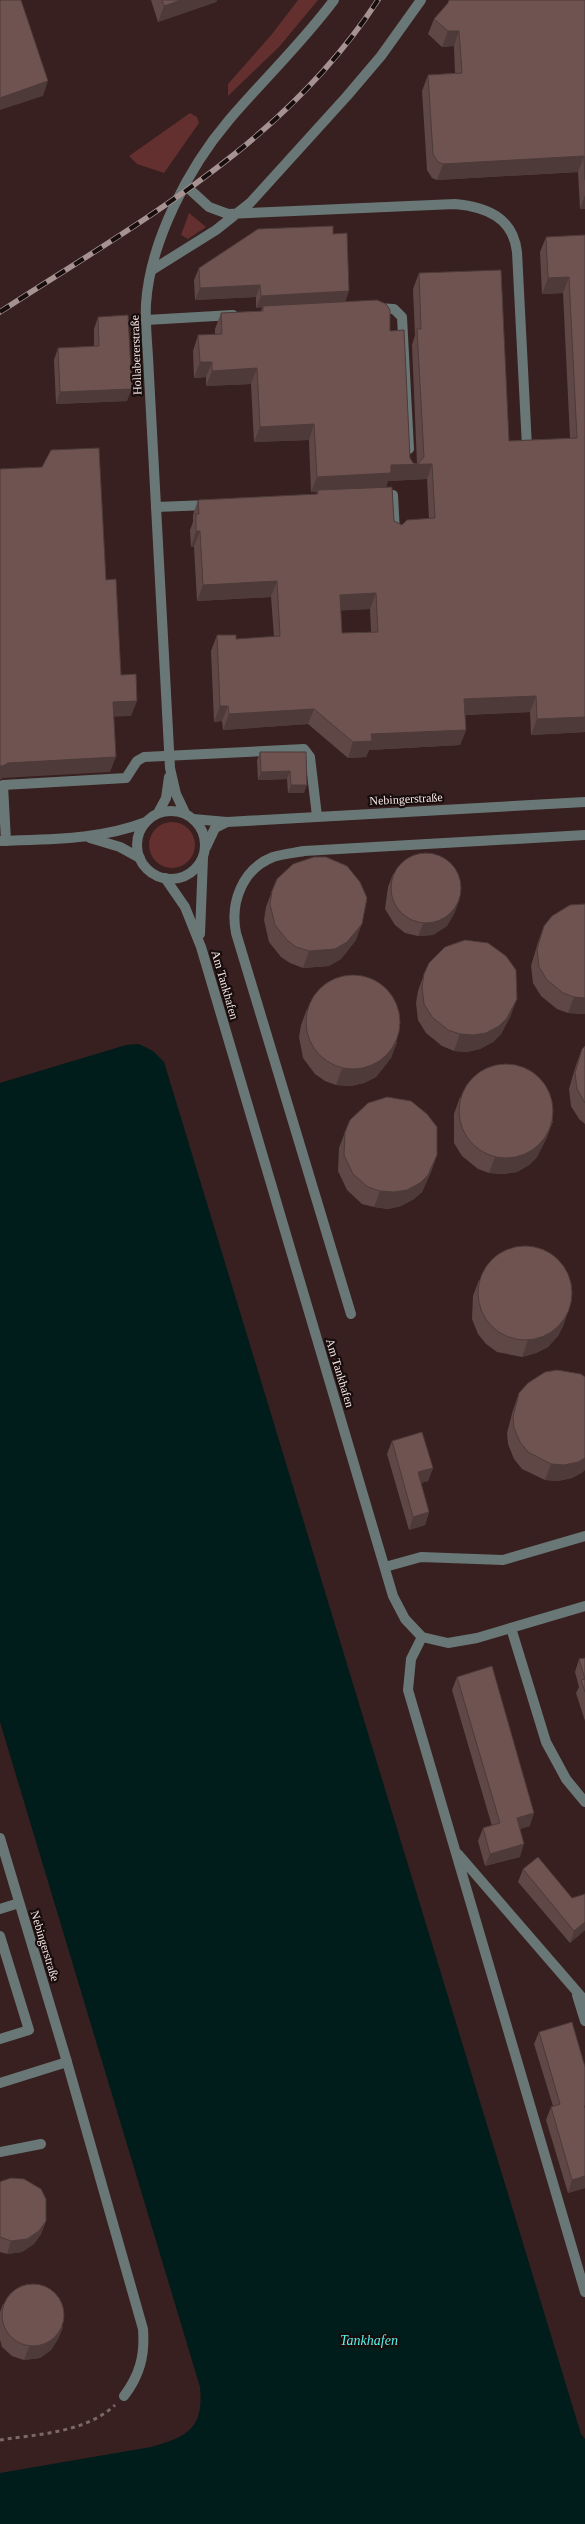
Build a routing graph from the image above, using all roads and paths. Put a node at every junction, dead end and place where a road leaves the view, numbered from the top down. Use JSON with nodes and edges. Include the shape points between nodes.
{"nodes":[{"id":1,"x":334,"y":0,"type":"edge"},
{"id":2,"x":421,"y":0,"type":"edge"},
{"id":3,"x":186,"y":186,"type":"junction"},
{"id":4,"x":238,"y":214,"type":"junction"},
{"id":5,"x":152,"y":270,"type":"junction"},
{"id":6,"x":368,"y":309,"type":"edge"},
{"id":7,"x":242,"y":315,"type":"edge"},
{"id":8,"x":146,"y":320,"type":"junction"},
{"id":9,"x":527,"y":447,"type":"edge"},
{"id":10,"x":410,"y":463,"type":"edge"},
{"id":11,"x":373,"y":496,"type":"edge"},
{"id":12,"x":214,"y":504,"type":"edge"},
{"id":13,"x":156,"y":507,"type":"junction"},
{"id":14,"x":395,"y":534,"type":"edge"},
{"id":15,"x":170,"y":755,"type":"junction"},
{"id":16,"x":170,"y":768,"type":"junction"},
{"id":17,"x":585,"y":802,"type":"edge"},
{"id":18,"x":158,"y":813,"type":"junction"},
{"id":19,"x":189,"y":816,"type":"junction"},
{"id":20,"x":317,"y":816,"type":"junction"},
{"id":21,"x":146,"y":822,"type":"junction"},
{"id":22,"x":228,"y":822,"type":"junction"},
{"id":23,"x":585,"y":834,"type":"edge"},
{"id":24,"x":87,"y":837,"type":"junction"},
{"id":25,"x":3,"y":841,"type":"edge"},
{"id":26,"x":206,"y":847,"type":"junction"},
{"id":27,"x":140,"y":858,"type":"junction"},
{"id":28,"x":203,"y":858,"type":"junction"},
{"id":29,"x":165,"y":878,"type":"junction"},
{"id":30,"x":201,"y":947,"type":"junction"},
{"id":31,"x":351,"y":1314,"type":"dead end"},
{"id":32,"x":585,"y":1536,"type":"edge"},
{"id":33,"x":385,"y":1567,"type":"junction"},
{"id":34,"x":585,"y":1606,"type":"edge"},
{"id":35,"x":510,"y":1628,"type":"junction"},
{"id":36,"x":422,"y":1637,"type":"junction"},
{"id":37,"x":585,"y":1802,"type":"edge"},
{"id":38,"x":0,"y":1838,"type":"edge"},
{"id":39,"x":456,"y":1852,"type":"junction"},
{"id":40,"x":19,"y":1903,"type":"junction"},
{"id":41,"x":0,"y":1909,"type":"edge"},
{"id":42,"x":0,"y":1936,"type":"edge"},
{"id":43,"x":576,"y":1992,"type":"junction"},
{"id":44,"x":585,"y":2001,"type":"edge"},
{"id":45,"x":585,"y":2020,"type":"edge"},
{"id":46,"x":0,"y":2039,"type":"edge"},
{"id":47,"x":67,"y":2062,"type":"junction"},
{"id":48,"x":0,"y":2083,"type":"edge"},
{"id":49,"x":41,"y":2144,"type":"dead end"},
{"id":50,"x":0,"y":2152,"type":"edge"},
{"id":51,"x":585,"y":2292,"type":"edge"},
{"id":52,"x":124,"y":2396,"type":"joint"},
{"id":53,"x":0,"y":2440,"type":"edge"}],
"edges":[{"from":1,"to":3,"type":"street","name":"Hollabererstraße","via":[[229,120],[205,152]]},
{"from":2,"to":4,"type":"street","via":[[347,96]]},
{"from":3,"to":4,"type":"street","via":[[216,211]]},
{"from":3,"to":5,"type":"street","name":"Hollabererstraße","via":[[160,242]]},
{"from":4,"to":5,"type":"street"},
{"from":4,"to":9,"type":"street","via":[[456,204],[482,208],[500,218],[513,235],[517,252]]},
{"from":5,"to":8,"type":"street","name":"Hollabererstraße"},
{"from":6,"to":10,"type":"street","via":[[391,308],[402,317]]},
{"from":7,"to":8,"type":"street"},
{"from":8,"to":13,"type":"street","name":"Hollabererstraße"},
{"from":11,"to":14,"type":"street","via":[[393,495]]},
{"from":12,"to":13,"type":"street"},
{"from":13,"to":15,"type":"street","name":"Hollabererstraße"},
{"from":15,"to":16,"type":"street","name":"Hollabererstraße"},
{"from":15,"to":20,"type":"street","via":[[304,749],[310,757]]},
{"from":15,"to":25,"type":"street","via":[[144,757],[137,761],[126,778],[3,785]]},
{"from":16,"to":18,"type":"street","name":"Hollabererstraße","via":[[166,798]]},
{"from":16,"to":19,"type":"street","name":"Hollabererstraße","via":[[176,794]]},
{"from":17,"to":20,"type":"street","name":"Nebingerstraße"},
{"from":18,"to":19,"type":"street","via":[[174,811]]},
{"from":18,"to":21,"type":"street"},
{"from":19,"to":22,"type":"street","name":"Nebingerstraße"},
{"from":19,"to":26,"type":"street","via":[[203,831]]},
{"from":20,"to":22,"type":"street","name":"Nebingerstraße"},
{"from":21,"to":24,"type":"street","via":[[113,833]]},
{"from":21,"to":27,"type":"street","via":[[138,839]]},
{"from":22,"to":26,"type":"street","via":[[215,828]]},
{"from":23,"to":31,"type":"street","via":[[304,851],[273,858],[255,868],[241,886],[233,918],[236,934]]},
{"from":24,"to":25,"type":"street"},
{"from":24,"to":27,"type":"street","via":[[114,845]]},
{"from":26,"to":28,"type":"street"},
{"from":27,"to":29,"type":"street","via":[[152,873]]},
{"from":28,"to":29,"type":"street","via":[[196,869],[185,876]]},
{"from":28,"to":30,"type":"street","name":"Am Tankhafen","via":[[199,904]]},
{"from":29,"to":30,"type":"street","name":"Am Tankhafen","via":[[185,907]]},
{"from":30,"to":33,"type":"street","name":"Am Tankhafen"},
{"from":32,"to":33,"type":"street","via":[[503,1560],[421,1557]]},
{"from":33,"to":36,"type":"street","name":"Am Tankhafen","via":[[393,1596],[405,1619]]},
{"from":34,"to":35,"type":"street"},
{"from":35,"to":36,"type":"street","via":[[448,1643]]},
{"from":35,"to":37,"type":"street","via":[[546,1742],[566,1779]]},
{"from":36,"to":39,"type":"street","via":[[411,1659],[408,1690]]},
{"from":38,"to":40,"type":"street","name":"Nebingerstraße"},
{"from":39,"to":43,"type":"street"},
{"from":39,"to":51,"type":"street"},
{"from":40,"to":41,"type":"street"},
{"from":40,"to":47,"type":"street","name":"Nebingerstraße"},
{"from":42,"to":46,"type":"street","via":[[29,2030]]},
{"from":43,"to":44,"type":"street"},
{"from":43,"to":45,"type":"street"},
{"from":47,"to":48,"type":"street"},
{"from":47,"to":52,"type":"street","name":"Nebingerstraße","via":[[143,2329],[142,2363],[136,2381]]},
{"from":49,"to":50,"type":"street"},
{"from":52,"to":53,"type":"path","via":[[110,2410],[86,2423]]}]}
